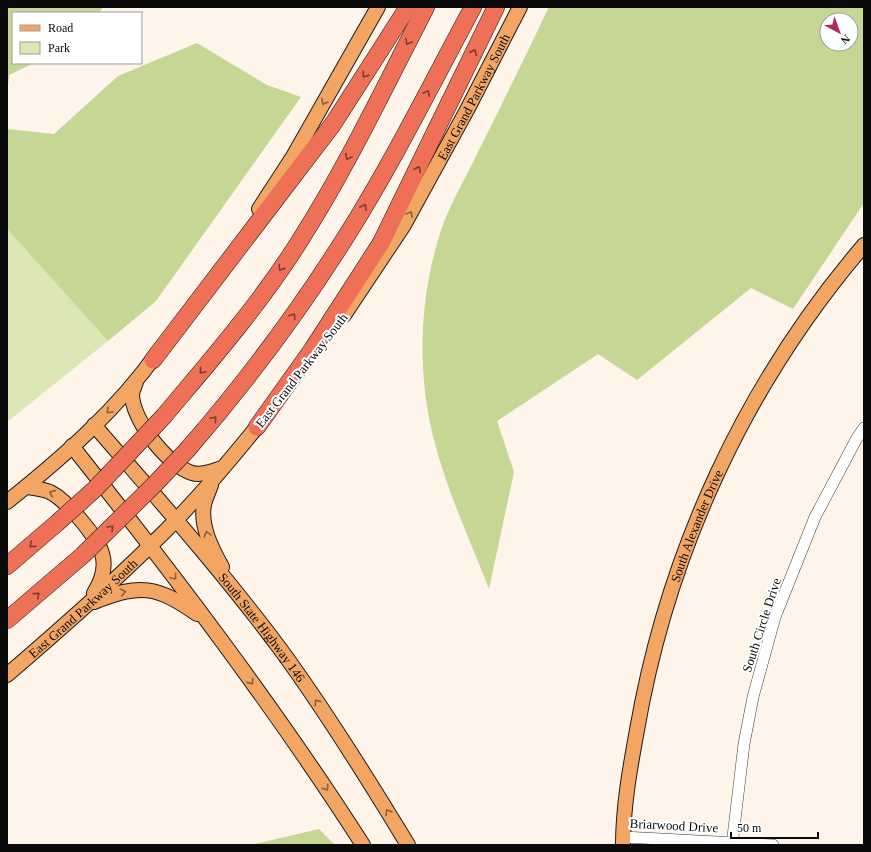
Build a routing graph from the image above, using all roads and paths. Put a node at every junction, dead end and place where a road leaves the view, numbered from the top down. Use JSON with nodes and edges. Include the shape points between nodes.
{"nodes":[{"id":1,"x":378,"y":7,"type":"edge"},
{"id":2,"x":408,"y":7,"type":"edge"},
{"id":3,"x":426,"y":7,"type":"edge"},
{"id":4,"x":473,"y":7,"type":"edge"},
{"id":5,"x":496,"y":7,"type":"edge"},
{"id":6,"x":520,"y":7,"type":"edge"},
{"id":7,"x":864,"y":245,"type":"edge"},
{"id":8,"x":153,"y":360,"type":"junction"},
{"id":9,"x":136,"y":381,"type":"junction"},
{"id":10,"x":94,"y":425,"type":"junction"},
{"id":11,"x":257,"y":427,"type":"junction"},
{"id":12,"x":864,"y":428,"type":"edge"},
{"id":13,"x":72,"y":446,"type":"junction"},
{"id":14,"x":223,"y":467,"type":"junction"},
{"id":15,"x":213,"y":479,"type":"junction"},
{"id":16,"x":26,"y":487,"type":"junction"},
{"id":17,"x":7,"y":502,"type":"edge"},
{"id":18,"x":175,"y":521,"type":"junction"},
{"id":19,"x":151,"y":546,"type":"junction"},
{"id":20,"x":7,"y":566,"type":"edge"},
{"id":21,"x":237,"y":594,"type":"junction"},
{"id":22,"x":86,"y":605,"type":"junction"},
{"id":23,"x":7,"y":620,"type":"edge"},
{"id":24,"x":208,"y":621,"type":"junction"},
{"id":25,"x":7,"y":675,"type":"edge"},
{"id":26,"x":623,"y":841,"type":"edge"},
{"id":27,"x":732,"y":844,"type":"edge"},
{"id":28,"x":363,"y":845,"type":"edge"},
{"id":29,"x":408,"y":845,"type":"edge"},
{"id":30,"x":772,"y":845,"type":"edge"}],
"edges":[{"from":1,"to":8,"type":"main road","one_way":true,"via":[[294,155]]},
{"from":2,"to":8,"type":"highway","one_way":true,"via":[[333,124]]},
{"from":3,"to":20,"type":"highway","one_way":true,"bridge":true,"via":[[338,177],[299,242],[261,296],[164,416],[95,489]]},
{"from":23,"to":4,"type":"highway","one_way":true,"bridge":true,"via":[[83,555],[138,502],[227,404],[270,349],[348,234],[385,172]]},
{"from":11,"to":5,"type":"highway","one_way":true,"via":[[312,350],[381,243]]},
{"from":11,"to":6,"type":"main road","name":"East Grand Parkway South","one_way":true,"via":[[318,353],[404,225]]},
{"from":7,"to":26,"type":"main road","name":"South Alexander Drive","via":[[819,301],[760,388],[716,474],[691,533],[669,593],[645,684],[629,773]]},
{"from":8,"to":9,"type":"main road"},
{"from":9,"to":10,"type":"main road","one_way":true},
{"from":9,"to":14,"type":"main road","via":[[132,393],[134,405],[150,436],[162,451],[176,464],[194,474],[204,474]]},
{"from":10,"to":13,"type":"main road"},
{"from":10,"to":18,"type":"main road","name":"South State Highway 146"},
{"from":11,"to":14,"type":"main road","name":"East Grand Parkway South"},
{"from":12,"to":27,"type":"street","name":"South Circle Drive","via":[[815,517],[775,617],[753,697],[744,744]]},
{"from":13,"to":16,"type":"main road"},
{"from":13,"to":19,"type":"main road"},
{"from":14,"to":15,"type":"main road","name":"East Grand Parkway South"},
{"from":15,"to":18,"type":"main road","name":"East Grand Parkway South"},
{"from":21,"to":15,"type":"main road","one_way":true,"via":[[205,527],[204,506]]},
{"from":16,"to":17,"type":"main road"},
{"from":22,"to":16,"type":"main road","one_way":true,"via":[[99,585],[104,570],[103,553],[94,536],[58,496],[49,491]]},
{"from":18,"to":19,"type":"main road","name":"East Grand Parkway South"},
{"from":18,"to":21,"type":"main road","name":"South State Highway 146"},
{"from":19,"to":22,"type":"main road","name":"East Grand Parkway South"},
{"from":19,"to":24,"type":"main road","one_way":true},
{"from":29,"to":21,"type":"main road","name":"South State Highway 146","one_way":true,"via":[[327,716]]},
{"from":22,"to":24,"type":"main road","one_way":true,"via":[[126,591],[147,590],[167,594]]},
{"from":22,"to":25,"type":"main road","name":"East Grand Parkway South"},
{"from":24,"to":28,"type":"main road","one_way":true,"via":[[306,759]]},
{"from":26,"to":27,"type":"street","name":"Briarwood Drive"},
{"from":27,"to":30,"type":"street","name":"Briarwood Drive"}]}
